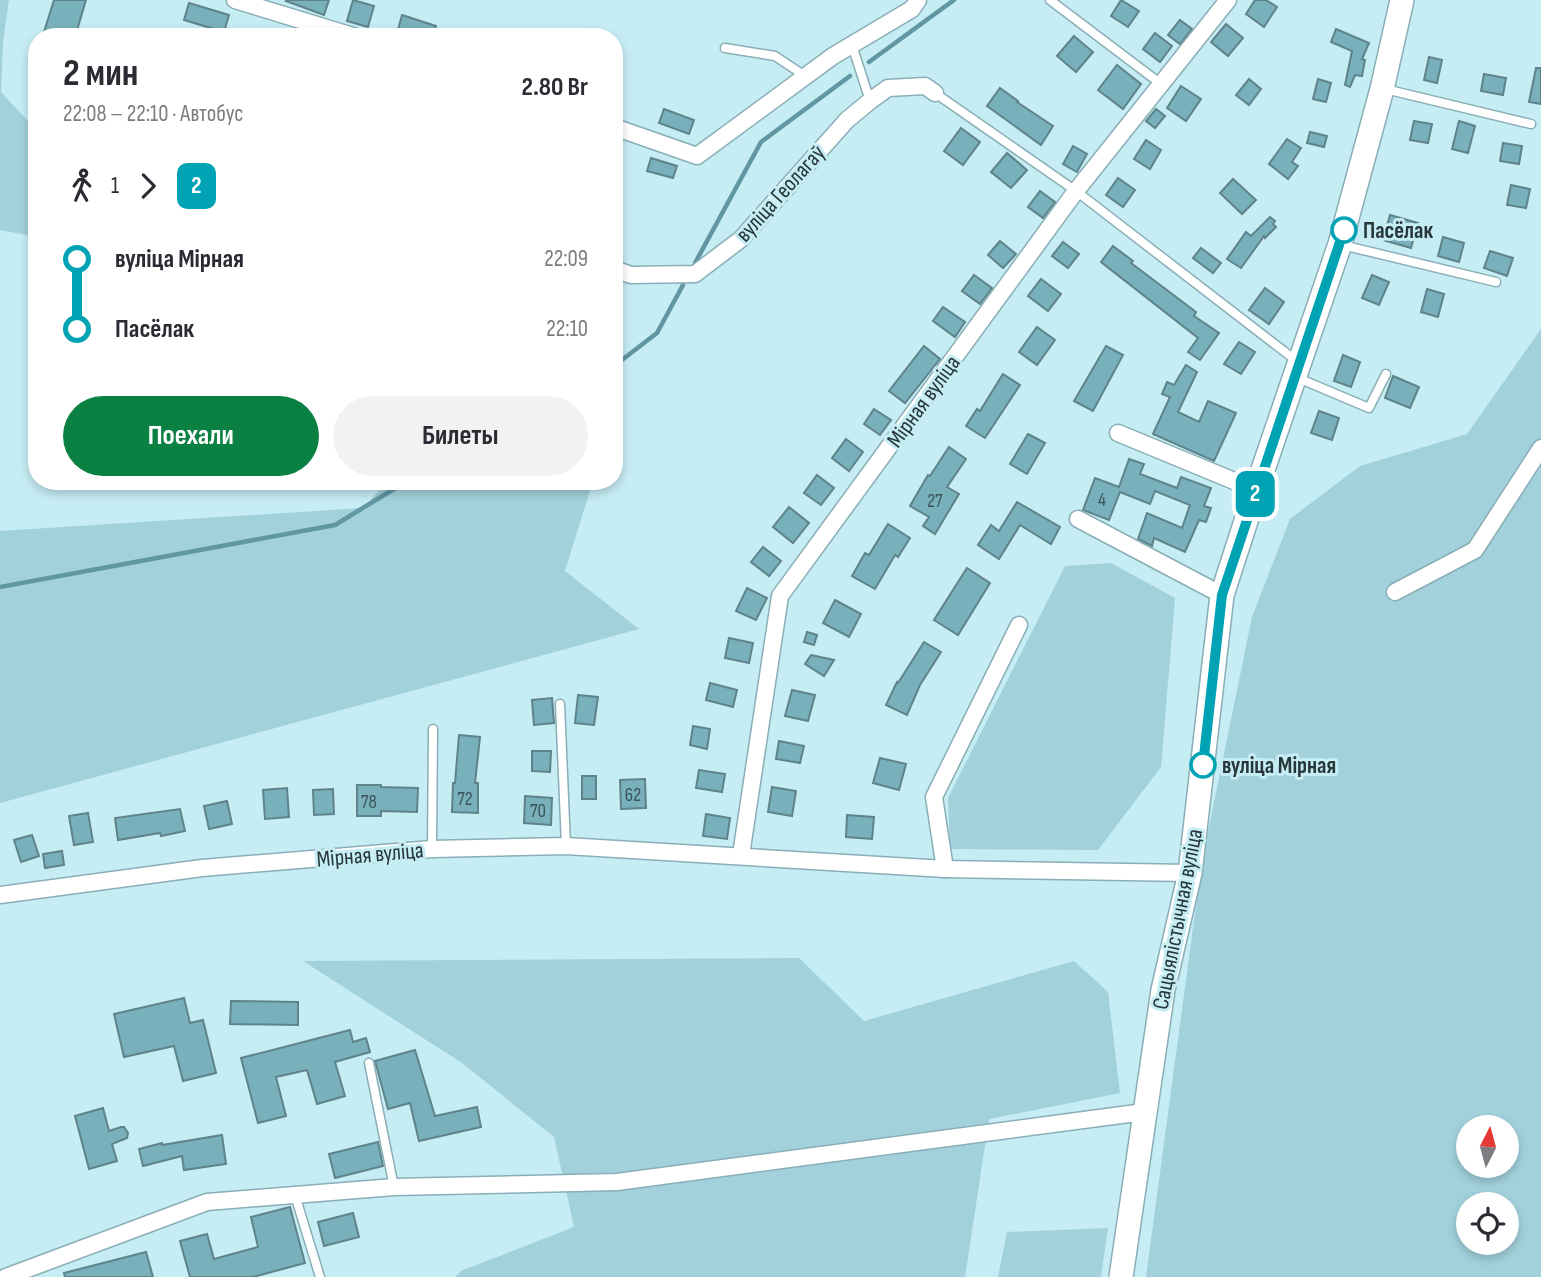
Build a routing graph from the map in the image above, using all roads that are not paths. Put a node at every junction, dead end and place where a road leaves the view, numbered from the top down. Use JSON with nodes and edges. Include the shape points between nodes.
{"nodes":[{"id":1,"x":235,"y":0,"type":"edge"},
{"id":2,"x":918,"y":0,"type":"edge"},
{"id":3,"x":1050,"y":0,"type":"edge"},
{"id":4,"x":1228,"y":0,"type":"edge"},
{"id":5,"x":1402,"y":0,"type":"edge"},
{"id":6,"x":327,"y":28,"type":"edge"},
{"id":7,"x":852,"y":45,"type":"junction"},
{"id":8,"x":725,"y":48,"type":"dead end"},
{"id":9,"x":805,"y":76,"type":"junction"},
{"id":10,"x":1161,"y":84,"type":"junction"},
{"id":11,"x":1382,"y":89,"type":"junction"},
{"id":12,"x":935,"y":93,"type":"joint"},
{"id":13,"x":870,"y":101,"type":"junction"},
{"id":14,"x":1531,"y":124,"type":"dead end"},
{"id":15,"x":623,"y":130,"type":"edge"},
{"id":16,"x":1076,"y":191,"type":"junction"},
{"id":17,"x":1340,"y":244,"type":"junction"},
{"id":18,"x":623,"y":272,"type":"edge"},
{"id":19,"x":1496,"y":282,"type":"dead end"},
{"id":20,"x":1298,"y":370,"type":"junction"},
{"id":21,"x":1386,"y":374,"type":"dead end"},
{"id":22,"x":1118,"y":433,"type":"dead end"},
{"id":23,"x":1541,"y":448,"type":"edge"},
{"id":24,"x":1256,"y":490,"type":"junction"},
{"id":25,"x":1078,"y":519,"type":"dead end"},
{"id":26,"x":1395,"y":592,"type":"dead end"},
{"id":27,"x":1222,"y":595,"type":"junction"},
{"id":28,"x":1019,"y":625,"type":"dead end"},
{"id":29,"x":560,"y":704,"type":"dead end"},
{"id":30,"x":433,"y":729,"type":"dead end"},
{"id":31,"x":566,"y":845,"type":"junction"},
{"id":32,"x":432,"y":849,"type":"junction"},
{"id":33,"x":741,"y":855,"type":"junction"},
{"id":34,"x":946,"y":869,"type":"junction"},
{"id":35,"x":1190,"y":873,"type":"junction"},
{"id":36,"x":0,"y":895,"type":"edge"},
{"id":37,"x":369,"y":1063,"type":"dead end"},
{"id":38,"x":1144,"y":1112,"type":"junction"},
{"id":39,"x":394,"y":1187,"type":"junction"},
{"id":40,"x":295,"y":1195,"type":"junction"},
{"id":41,"x":6,"y":1277,"type":"edge"},
{"id":42,"x":320,"y":1277,"type":"edge"},
{"id":43,"x":1121,"y":1277,"type":"edge"}],
"edges":[{"from":1,"to":6,"type":"street"},
{"from":2,"to":7,"type":"street","via":[[912,9]]},
{"from":3,"to":10,"type":"lane"},
{"from":4,"to":10,"type":"street","name":"Мірная вуліца"},
{"from":5,"to":11,"type":"main road","name":"Сацыялістычная вуліца"},
{"from":7,"to":9,"type":"street"},
{"from":7,"to":13,"type":"lane"},
{"from":8,"to":9,"type":"lane","via":[[775,57]]},
{"from":9,"to":15,"type":"street","via":[[697,156]]},
{"from":10,"to":16,"type":"street","name":"Мірная вуліца"},
{"from":11,"to":14,"type":"lane"},
{"from":11,"to":17,"type":"main road","name":"Сацыялістычная вуліца"},
{"from":12,"to":13,"type":"street","name":"вуліца Геолагаў","via":[[925,86],[888,88]]},
{"from":12,"to":16,"type":"lane"},
{"from":13,"to":18,"type":"street","name":"вуліца Геолагаў","via":[[847,120],[741,239],[695,274]]},
{"from":16,"to":20,"type":"lane"},
{"from":16,"to":33,"type":"street","name":"Мірная вуліца","via":[[780,596]]},
{"from":17,"to":19,"type":"lane"},
{"from":17,"to":20,"type":"main road","name":"Сацыялістычная вуліца"},
{"from":20,"to":21,"type":"lane","via":[[1369,408]]},
{"from":20,"to":24,"type":"main road","name":"Сацыялістычная вуліца"},
{"from":22,"to":24,"type":"street"},
{"from":23,"to":26,"type":"street","via":[[1475,550]]},
{"from":24,"to":27,"type":"main road","name":"Сацыялістычная вуліца"},
{"from":25,"to":27,"type":"street"},
{"from":27,"to":35,"type":"main road","name":"Сацыялістычная вуліца"},
{"from":28,"to":34,"type":"street","via":[[934,797]]},
{"from":29,"to":31,"type":"lane"},
{"from":30,"to":32,"type":"lane"},
{"from":31,"to":32,"type":"street","name":"Мірная вуліца"},
{"from":31,"to":33,"type":"street","name":"Мірная вуліца"},
{"from":32,"to":36,"type":"street","name":"Мірная вуліца","via":[[202,868]]},
{"from":33,"to":34,"type":"street","name":"Мірная вуліца"},
{"from":34,"to":35,"type":"street","name":"Мірная вуліца"},
{"from":35,"to":38,"type":"main road","name":"Сацыялістычная вуліца","via":[[1163,990]]},
{"from":37,"to":39,"type":"lane"},
{"from":38,"to":39,"type":"street","via":[[617,1182]]},
{"from":38,"to":43,"type":"main road","name":"Сацыялістычная вуліца"},
{"from":39,"to":40,"type":"street"},
{"from":40,"to":41,"type":"street","via":[[207,1202]]},
{"from":40,"to":42,"type":"lane"}]}
